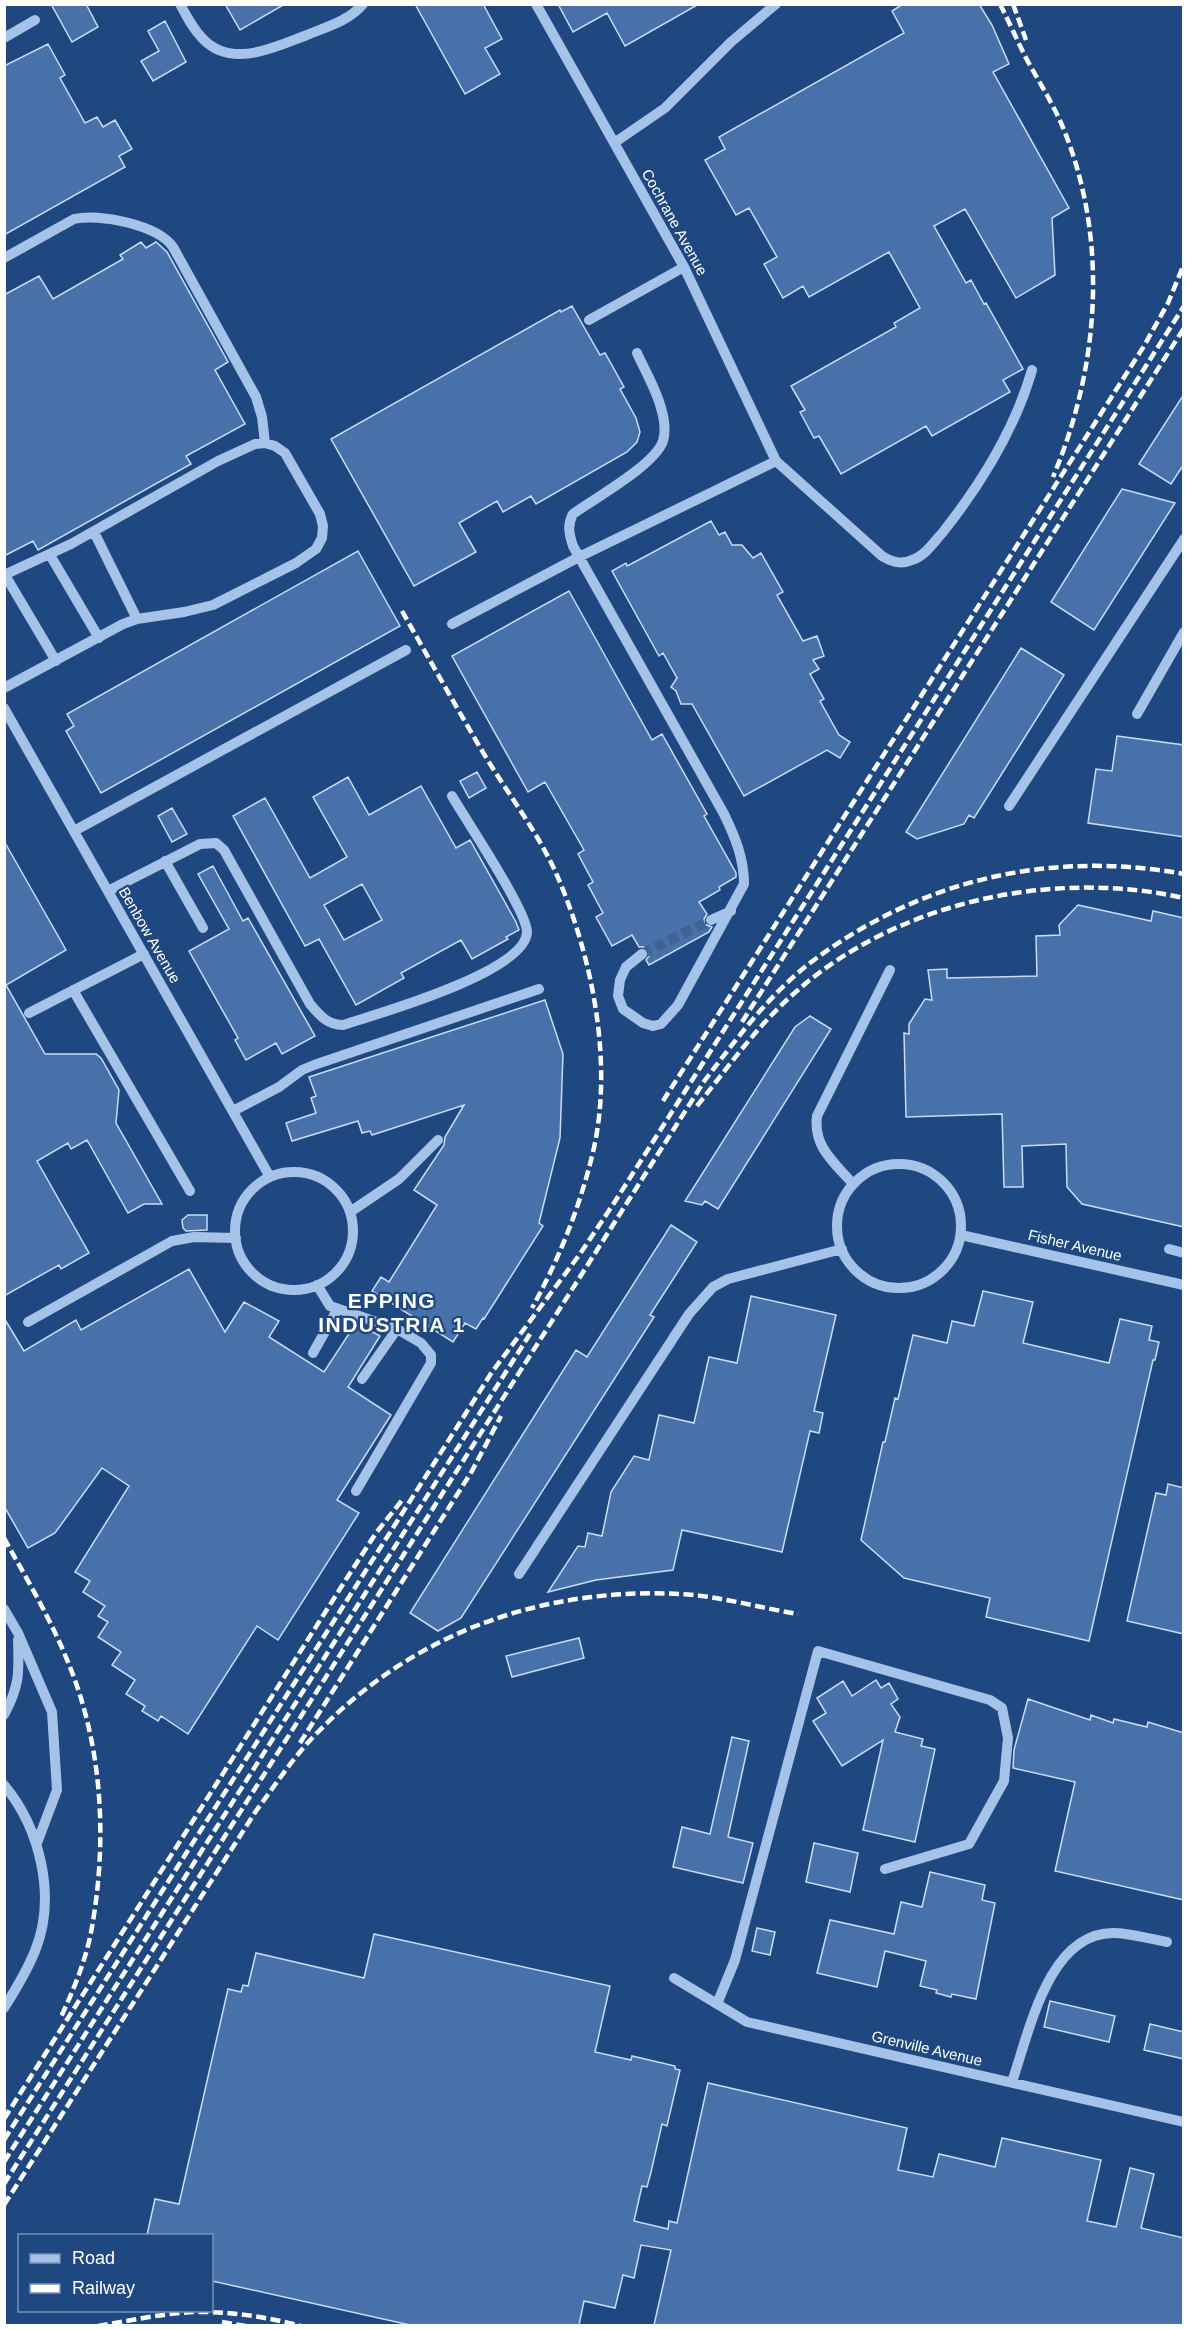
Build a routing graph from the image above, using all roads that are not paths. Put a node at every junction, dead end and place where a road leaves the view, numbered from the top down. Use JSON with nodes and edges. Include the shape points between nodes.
{"nodes":[{"id":1,"x":180,"y":4,"type":"edge"},
{"id":2,"x":363,"y":4,"type":"edge"},
{"id":3,"x":536,"y":4,"type":"edge"},
{"id":4,"x":776,"y":4,"type":"edge"},
{"id":5,"x":35,"y":20,"type":"dead end"},
{"id":6,"x":4,"y":38,"type":"edge"},
{"id":7,"x":614,"y":143,"type":"junction"},
{"id":8,"x":4,"y":258,"type":"edge"},
{"id":9,"x":684,"y":267,"type":"junction"},
{"id":10,"x":589,"y":320,"type":"dead end"},
{"id":11,"x":637,"y":353,"type":"dead end"},
{"id":12,"x":1032,"y":370,"type":"dead end"},
{"id":13,"x":265,"y":443,"type":"junction"},
{"id":14,"x":776,"y":461,"type":"junction"},
{"id":15,"x":94,"y":532,"type":"junction"},
{"id":16,"x":1184,"y":539,"type":"edge"},
{"id":17,"x":50,"y":555,"type":"junction"},
{"id":18,"x":579,"y":557,"type":"junction"},
{"id":19,"x":5,"y":575,"type":"edge"},
{"id":20,"x":136,"y":619,"type":"junction"},
{"id":21,"x":452,"y":624,"type":"dead end"},
{"id":22,"x":1184,"y":632,"type":"edge"},
{"id":23,"x":99,"y":638,"type":"junction"},
{"id":24,"x":406,"y":650,"type":"dead end"},
{"id":25,"x":56,"y":661,"type":"junction"},
{"id":26,"x":4,"y":688,"type":"edge"},
{"id":27,"x":4,"y":708,"type":"edge"},
{"id":28,"x":1137,"y":714,"type":"dead end"},
{"id":29,"x":452,"y":796,"type":"dead end"},
{"id":30,"x":1009,"y":806,"type":"dead end"},
{"id":31,"x":74,"y":831,"type":"junction"},
{"id":32,"x":165,"y":861,"type":"junction"},
{"id":33,"x":108,"y":891,"type":"junction"},
{"id":34,"x":731,"y":910,"type":"junction"},
{"id":35,"x":711,"y":920,"type":"tunnel mouth"},
{"id":36,"x":203,"y":928,"type":"dead end"},
{"id":37,"x":144,"y":954,"type":"junction"},
{"id":38,"x":642,"y":954,"type":"tunnel mouth"},
{"id":39,"x":890,"y":970,"type":"dead end"},
{"id":40,"x":539,"y":989,"type":"dead end"},
{"id":41,"x":73,"y":990,"type":"junction"},
{"id":42,"x":29,"y":1012,"type":"dead end"},
{"id":43,"x":233,"y":1111,"type":"junction"},
{"id":44,"x":438,"y":1140,"type":"dead end"},
{"id":45,"x":270,"y":1177,"type":"junction"},
{"id":46,"x":853,"y":1184,"type":"junction"},
{"id":47,"x":190,"y":1191,"type":"dead end"},
{"id":48,"x":350,"y":1212,"type":"junction"},
{"id":49,"x":961,"y":1235,"type":"junction"},
{"id":50,"x":236,"y":1238,"type":"junction"},
{"id":51,"x":842,"y":1249,"type":"junction"},
{"id":52,"x":1169,"y":1249,"type":"dead end"},
{"id":53,"x":1184,"y":1252,"type":"edge"},
{"id":54,"x":317,"y":1285,"type":"junction"},
{"id":55,"x":1184,"y":1285,"type":"edge"},
{"id":56,"x":337,"y":1310,"type":"junction"},
{"id":57,"x":28,"y":1322,"type":"dead end"},
{"id":58,"x":397,"y":1329,"type":"junction"},
{"id":59,"x":313,"y":1353,"type":"dead end"},
{"id":60,"x":362,"y":1379,"type":"dead end"},
{"id":61,"x":356,"y":1491,"type":"dead end"},
{"id":62,"x":519,"y":1574,"type":"dead end"},
{"id":63,"x":4,"y":1609,"type":"edge"},
{"id":64,"x":18,"y":1633,"type":"junction"},
{"id":65,"x":4,"y":1715,"type":"edge"},
{"id":66,"x":4,"y":1785,"type":"edge"},
{"id":67,"x":37,"y":1843,"type":"junction"},
{"id":68,"x":885,"y":1869,"type":"dead end"},
{"id":69,"x":1167,"y":1942,"type":"dead end"},
{"id":70,"x":674,"y":1978,"type":"dead end"},
{"id":71,"x":717,"y":2004,"type":"junction"},
{"id":72,"x":4,"y":2008,"type":"edge"},
{"id":73,"x":1012,"y":2082,"type":"junction"},
{"id":74,"x":1184,"y":2122,"type":"edge"}],
"edges":[{"from":1,"to":2,"type":"lane","via":[[205,41],[226,51],[248,54],[263,52],[346,19]]},
{"from":3,"to":7,"type":"lane","name":"Cochrane Avenue"},
{"from":4,"to":7,"type":"lane","via":[[731,42],[665,108]]},
{"from":5,"to":6,"type":"lane"},
{"from":7,"to":9,"type":"lane","name":"Cochrane Avenue"},
{"from":8,"to":13,"type":"lane","via":[[82,217],[109,218],[168,240],[256,397]]},
{"from":9,"to":10,"type":"lane"},
{"from":9,"to":14,"type":"lane","name":"Cochrane Avenue"},
{"from":11,"to":18,"type":"lane","via":[[661,408],[663,441],[644,465],[573,514],[569,534]]},
{"from":12,"to":14,"type":"lane","via":[[1016,416],[963,507],[929,549],[914,560],[893,562],[882,556]]},
{"from":13,"to":15,"type":"lane","via":[[218,461]]},
{"from":13,"to":20,"type":"lane","via":[[285,453],[320,514],[322,538],[316,549],[213,605]]},
{"from":14,"to":18,"type":"lane"},
{"from":15,"to":17,"type":"lane"},
{"from":15,"to":20,"type":"lane"},
{"from":16,"to":30,"type":"lane"},
{"from":17,"to":19,"type":"lane"},
{"from":17,"to":23,"type":"lane"},
{"from":18,"to":21,"type":"lane"},
{"from":18,"to":34,"type":"lane","via":[[732,832],[740,851],[744,884]]},
{"from":19,"to":25,"type":"lane"},
{"from":20,"to":23,"type":"lane"},
{"from":22,"to":28,"type":"lane"},
{"from":23,"to":25,"type":"lane"},
{"from":24,"to":31,"type":"lane"},
{"from":25,"to":26,"type":"lane"},
{"from":27,"to":31,"type":"lane","name":"Benbow Avenue"},
{"from":29,"to":32,"type":"lane","via":[[526,923],[524,944],[500,963],[453,988],[343,1025],[324,1020],[310,1004],[224,850],[209,842]]},
{"from":31,"to":33,"type":"lane","name":"Benbow Avenue"},
{"from":32,"to":33,"type":"lane"},
{"from":32,"to":36,"type":"lane"},
{"from":33,"to":37,"type":"lane","name":"Benbow Avenue"},
{"from":34,"to":35,"type":"lane"},
{"from":34,"to":38,"type":"lane","via":[[678,1005],[661,1024],[653,1026],[623,1009],[618,996],[626,968]]},
{"from":37,"to":41,"type":"lane"},
{"from":37,"to":43,"type":"lane","name":"Benbow Avenue"},
{"from":39,"to":46,"type":"lane","via":[[817,1116],[818,1142]]},
{"from":40,"to":43,"type":"lane","via":[[314,1065]]},
{"from":41,"to":42,"type":"lane"},
{"from":41,"to":47,"type":"lane"},
{"from":43,"to":45,"type":"lane","name":"Benbow Avenue"},
{"from":44,"to":48,"type":"lane","via":[[399,1179]]},
{"from":45,"to":48,"type":"lane","via":[[292,1172],[314,1175],[332,1185]]},
{"from":45,"to":50,"type":"lane","via":[[252,1189],[240,1207],[234,1228]]},
{"from":46,"to":49,"type":"lane","via":[[870,1170],[893,1163],[914,1165],[935,1174],[952,1192],[960,1209]]},
{"from":46,"to":51,"type":"lane","via":[[837,1218]]},
{"from":48,"to":54,"type":"lane","via":[[352,1245],[343,1265]]},
{"from":49,"to":51,"type":"lane","via":[[945,1269],[930,1280],[907,1288],[885,1287],[862,1276],[846,1260]]},
{"from":49,"to":55,"type":"lane","name":"Fisher Avenue"},
{"from":50,"to":54,"type":"lane","via":[[248,1269],[265,1284],[285,1291]]},
{"from":50,"to":57,"type":"lane","via":[[172,1241]]},
{"from":51,"to":62,"type":"lane","via":[[728,1279],[713,1287],[690,1314]]},
{"from":52,"to":53,"type":"lane"},
{"from":54,"to":56,"type":"lane"},
{"from":56,"to":58,"type":"lane"},
{"from":56,"to":59,"type":"lane"},
{"from":58,"to":60,"type":"lane"},
{"from":58,"to":61,"type":"lane","via":[[427,1348],[431,1363]]},
{"from":63,"to":64,"type":"lane"},
{"from":64,"to":65,"type":"lane","via":[[16,1692]]},
{"from":64,"to":67,"type":"lane","via":[[52,1713],[56,1748],[57,1790]]},
{"from":66,"to":67,"type":"lane","via":[[25,1814]]},
{"from":67,"to":72,"type":"lane","via":[[43,1870],[43,1922],[36,1949]]},
{"from":68,"to":71,"type":"lane","via":[[969,1844],[1004,1781],[1008,1738],[1002,1708],[990,1700],[818,1651],[735,1960]]},
{"from":69,"to":73,"type":"lane","via":[[1112,1933],[1088,1938],[1073,1947],[1051,1975]]},
{"from":70,"to":71,"type":"lane","name":"Grenville Avenue"},
{"from":71,"to":73,"type":"lane","name":"Grenville Avenue","via":[[747,2022]]},
{"from":73,"to":74,"type":"lane","name":"Grenville Avenue"}]}
